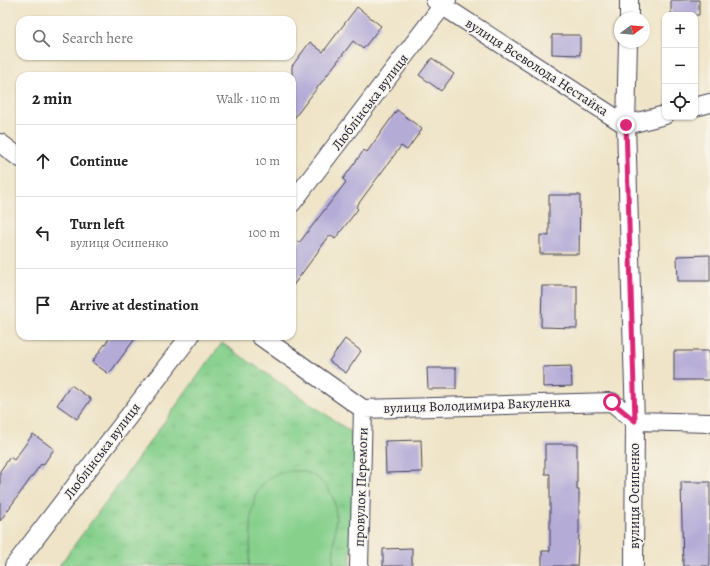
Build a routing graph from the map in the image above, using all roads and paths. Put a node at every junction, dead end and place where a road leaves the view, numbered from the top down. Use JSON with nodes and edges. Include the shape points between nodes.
{"nodes":[{"id":1,"x":629,"y":0,"type":"edge"},
{"id":2,"x":442,"y":2,"type":"edge"},
{"id":3,"x":629,"y":12,"type":"edge"},
{"id":4,"x":628,"y":48,"type":"edge"},
{"id":5,"x":710,"y":103,"type":"edge"},
{"id":6,"x":698,"y":106,"type":"edge"},
{"id":7,"x":662,"y":116,"type":"edge"},
{"id":8,"x":626,"y":125,"type":"junction"},
{"id":9,"x":0,"y":143,"type":"edge"},
{"id":10,"x":16,"y":155,"type":"edge"},
{"id":11,"x":296,"y":198,"type":"edge"},
{"id":12,"x":187,"y":340,"type":"edge"},
{"id":13,"x":266,"y":340,"type":"edge"},
{"id":14,"x":364,"y":409,"type":"junction"},
{"id":15,"x":635,"y":421,"type":"junction"},
{"id":16,"x":710,"y":423,"type":"edge"},
{"id":17,"x":14,"y":566,"type":"edge"},
{"id":18,"x":359,"y":566,"type":"edge"},
{"id":19,"x":634,"y":566,"type":"edge"}],
"edges":[{"from":1,"to":3,"type":"street"},
{"from":2,"to":8,"type":"street","name":"вулиця Всеволода Нестайка"},
{"from":2,"to":11,"type":"street","name":"Люблінська вулиця"},
{"from":4,"to":8,"type":"street","name":"вулиця Осипенко"},
{"from":5,"to":6,"type":"street"},
{"from":7,"to":8,"type":"street"},
{"from":8,"to":15,"type":"street","name":"вулиця Осипенко"},
{"from":9,"to":10,"type":"street"},
{"from":12,"to":17,"type":"street","name":"Люблінська вулиця"},
{"from":13,"to":14,"type":"street","name":"вулиця Володимира Вакуленка"},
{"from":14,"to":15,"type":"street","name":"вулиця Володимира Вакуленка","via":[[612,402]]},
{"from":14,"to":18,"type":"street","name":"провулок Перемоги"},
{"from":15,"to":16,"type":"street"},
{"from":15,"to":19,"type":"street","name":"вулиця Осипенко"}]}
